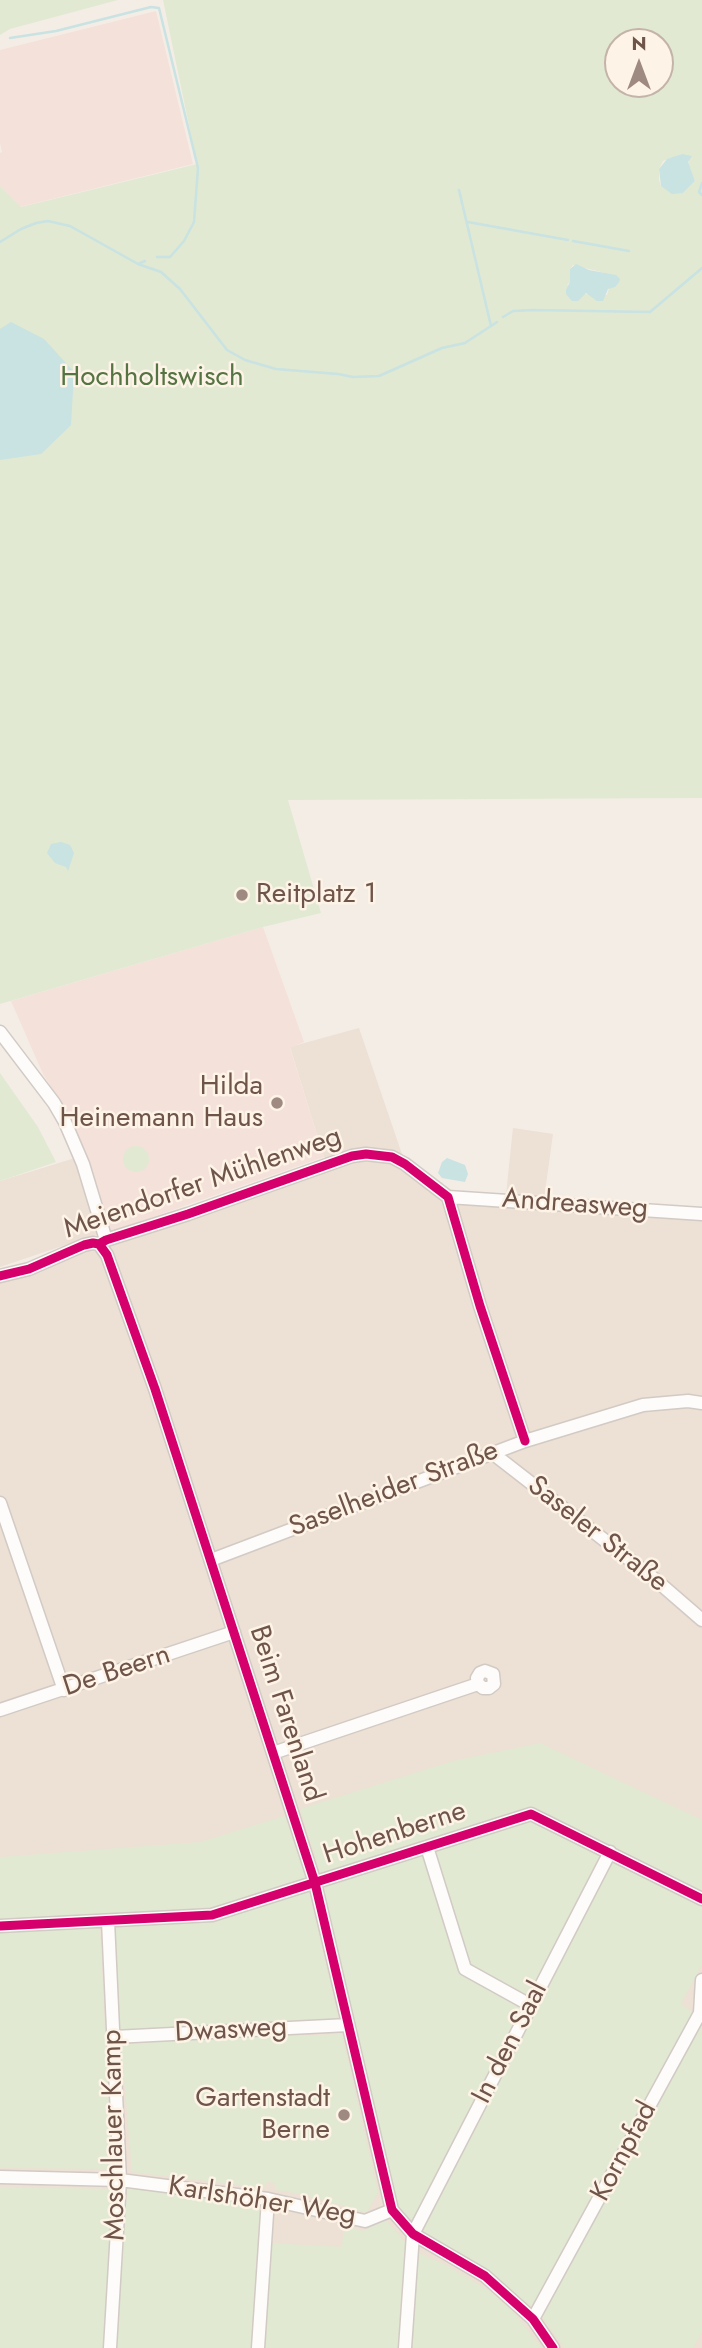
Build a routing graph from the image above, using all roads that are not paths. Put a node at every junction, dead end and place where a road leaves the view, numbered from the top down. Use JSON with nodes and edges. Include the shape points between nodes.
{"nodes":[{"id":1,"x":0,"y":1032,"type":"edge"},
{"id":2,"x":5,"y":1045,"type":"edge"},
{"id":3,"x":448,"y":1197,"type":"junction"},
{"id":4,"x":702,"y":1214,"type":"edge"},
{"id":5,"x":103,"y":1242,"type":"junction"},
{"id":6,"x":0,"y":1276,"type":"edge"},
{"id":7,"x":702,"y":1403,"type":"edge"},
{"id":8,"x":525,"y":1441,"type":"junction"},
{"id":9,"x":491,"y":1452,"type":"junction"},
{"id":10,"x":0,"y":1503,"type":"edge"},
{"id":11,"x":211,"y":1560,"type":"junction"},
{"id":12,"x":702,"y":1620,"type":"edge"},
{"id":13,"x":234,"y":1632,"type":"junction"},
{"id":14,"x":478,"y":1684,"type":"dead end"},
{"id":15,"x":64,"y":1690,"type":"junction"},
{"id":16,"x":0,"y":1710,"type":"edge"},
{"id":17,"x":273,"y":1753,"type":"junction"},
{"id":18,"x":428,"y":1847,"type":"junction"},
{"id":19,"x":610,"y":1852,"type":"junction"},
{"id":20,"x":315,"y":1883,"type":"junction"},
{"id":21,"x":702,"y":1899,"type":"edge"},
{"id":22,"x":108,"y":1921,"type":"junction"},
{"id":23,"x":0,"y":1926,"type":"edge"},
{"id":24,"x":702,"y":1980,"type":"edge"},
{"id":25,"x":530,"y":2005,"type":"junction"},
{"id":26,"x":348,"y":2025,"type":"junction"},
{"id":27,"x":114,"y":2037,"type":"junction"},
{"id":28,"x":0,"y":2177,"type":"edge"},
{"id":29,"x":120,"y":2180,"type":"junction"},
{"id":30,"x":268,"y":2199,"type":"junction"},
{"id":31,"x":392,"y":2210,"type":"junction"},
{"id":32,"x":413,"y":2234,"type":"junction"},
{"id":33,"x":533,"y":2319,"type":"junction"},
{"id":34,"x":110,"y":2348,"type":"edge"},
{"id":35,"x":258,"y":2348,"type":"edge"},
{"id":36,"x":405,"y":2348,"type":"edge"},
{"id":37,"x":553,"y":2348,"type":"edge"}],
"edges":[{"from":1,"to":2,"type":"street","name":"Beim Farenland"},
{"from":2,"to":5,"type":"street","name":"Beim Farenland","via":[[54,1103],[69,1130],[89,1182]]},
{"from":3,"to":4,"type":"street","name":"Andreasweg"},
{"from":3,"to":5,"type":"street","name":"Meiendorfer Mühlenweg","via":[[392,1157],[366,1154]]},
{"from":3,"to":8,"type":"street"},
{"from":5,"to":6,"type":"street","name":"Meiendorfer Mühlenweg","via":[[88,1243],[41,1265]]},
{"from":5,"to":11,"type":"street","name":"Beim Farenland"},
{"from":7,"to":8,"type":"street","name":"Saselheider Straße","via":[[636,1407]]},
{"from":8,"to":9,"type":"street","name":"Saselheider Straße"},
{"from":9,"to":11,"type":"street","name":"Saselheider Straße"},
{"from":9,"to":12,"type":"street","name":"Saseler Straße"},
{"from":10,"to":15,"type":"street"},
{"from":11,"to":13,"type":"street","name":"Beim Farenland"},
{"from":13,"to":15,"type":"street","name":"De Beern"},
{"from":13,"to":17,"type":"street","name":"Beim Farenland"},
{"from":14,"to":17,"type":"street"},
{"from":15,"to":16,"type":"street","name":"De Beern"},
{"from":17,"to":20,"type":"street","name":"Beim Farenland"},
{"from":18,"to":19,"type":"street","name":"Hohenberne","via":[[531,1814]]},
{"from":18,"to":20,"type":"street","name":"Hohenberne"},
{"from":18,"to":25,"type":"street","via":[[465,1969]]},
{"from":19,"to":21,"type":"street","name":"Hohenberne"},
{"from":19,"to":25,"type":"street","name":"In den Saal"},
{"from":20,"to":22,"type":"street","name":"Hohenberne","via":[[212,1915]]},
{"from":20,"to":26,"type":"street","name":"Beim Farenland"},
{"from":22,"to":23,"type":"street","name":"Hohenberne"},
{"from":22,"to":27,"type":"street","name":"Moschlauer Kamp"},
{"from":24,"to":33,"type":"street","name":"Kornpfad","via":[[700,2013]]},
{"from":25,"to":32,"type":"street","name":"In den Saal"},
{"from":26,"to":27,"type":"street","name":"Dwasweg"},
{"from":26,"to":31,"type":"street","name":"Beim Farenland"},
{"from":27,"to":29,"type":"street","name":"Moschlauer Kamp"},
{"from":28,"to":29,"type":"street","name":"Karlshöher Weg"},
{"from":29,"to":30,"type":"street","name":"Karlshöher Weg"},
{"from":29,"to":34,"type":"street","name":"Moschlauer Kamp"},
{"from":30,"to":31,"type":"street","name":"Karlshöher Weg","via":[[365,2221]]},
{"from":30,"to":35,"type":"street"},
{"from":31,"to":32,"type":"street","name":"Karlshöher Weg"},
{"from":32,"to":33,"type":"street","name":"Karlshöher Weg","via":[[485,2276]]},
{"from":32,"to":36,"type":"street"},
{"from":33,"to":37,"type":"street","name":"Karlshöher Weg"}]}
